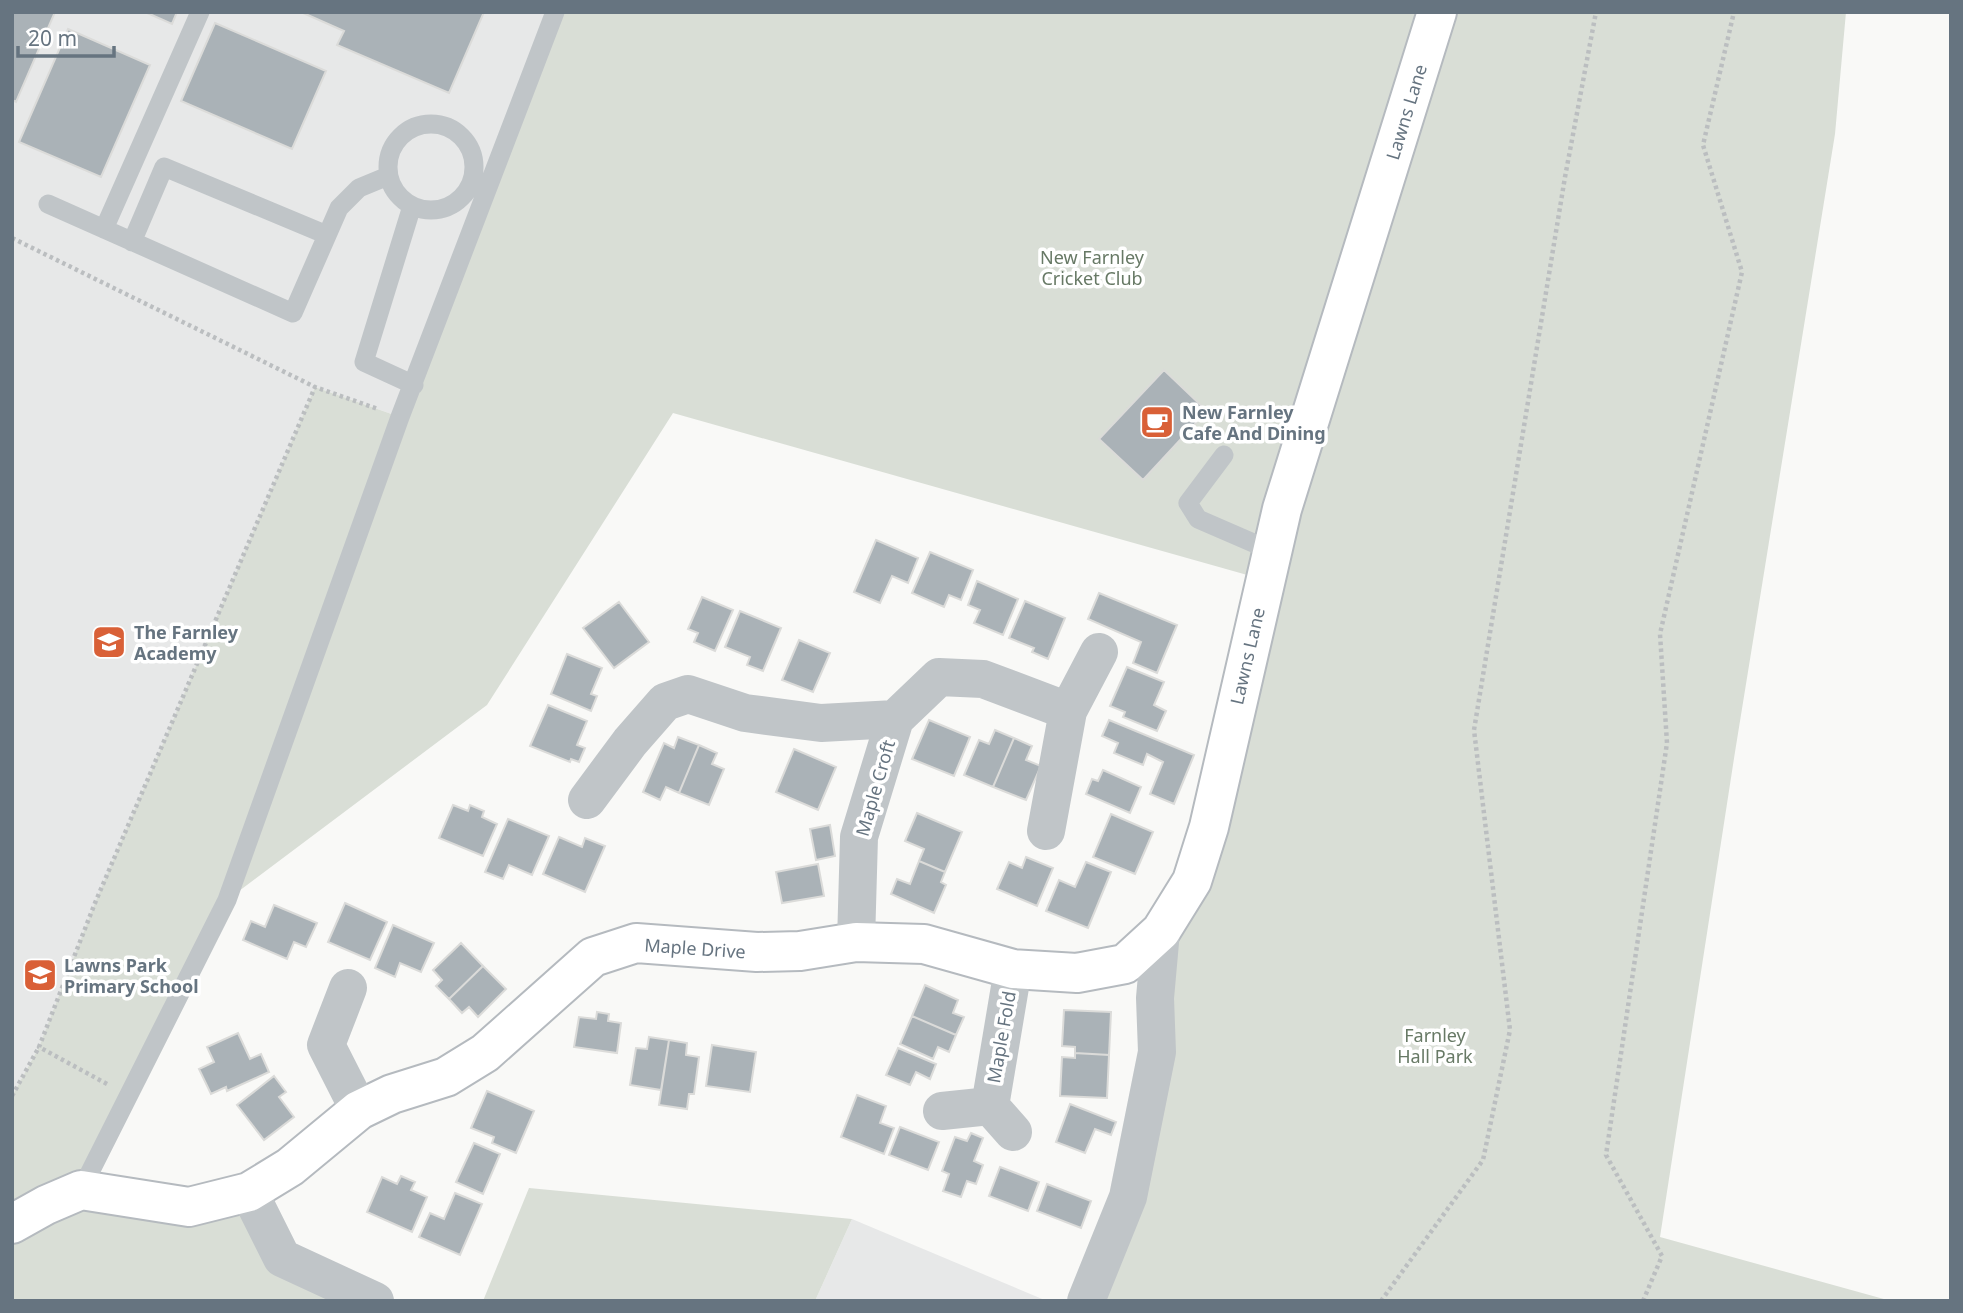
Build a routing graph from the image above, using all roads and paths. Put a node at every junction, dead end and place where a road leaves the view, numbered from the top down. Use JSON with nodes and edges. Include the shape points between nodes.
{"nodes":[{"id":1,"x":200,"y":12,"type":"edge"},
{"id":2,"x":555,"y":12,"type":"edge"},
{"id":3,"x":1437,"y":12,"type":"edge"},
{"id":4,"x":1596,"y":12,"type":"edge"},
{"id":5,"x":1734,"y":12,"type":"edge"},
{"id":6,"x":388,"y":176,"type":"junction"},
{"id":7,"x":48,"y":204,"type":"dead end"},
{"id":8,"x":412,"y":206,"type":"junction"},
{"id":9,"x":104,"y":229,"type":"junction"},
{"id":10,"x":327,"y":235,"type":"junction"},
{"id":11,"x":12,"y":238,"type":"edge"},
{"id":12,"x":132,"y":242,"type":"junction"},
{"id":13,"x":414,"y":385,"type":"junction"},
{"id":14,"x":315,"y":387,"type":"junction"},
{"id":15,"x":400,"y":417,"type":"junction"},
{"id":16,"x":1224,"y":455,"type":"dead end"},
{"id":17,"x":1272,"y":551,"type":"junction"},
{"id":18,"x":1099,"y":652,"type":"dead end"},
{"id":19,"x":1068,"y":711,"type":"junction"},
{"id":20,"x":895,"y":719,"type":"junction"},
{"id":21,"x":587,"y":800,"type":"dead end"},
{"id":22,"x":1046,"y":831,"type":"dead end"},
{"id":23,"x":1161,"y":931,"type":"junction"},
{"id":24,"x":856,"y":942,"type":"junction"},
{"id":25,"x":1013,"y":969,"type":"junction"},
{"id":26,"x":348,"y":988,"type":"dead end"},
{"id":27,"x":39,"y":1047,"type":"junction"},
{"id":28,"x":129,"y":1096,"type":"junction"},
{"id":29,"x":12,"y":1097,"type":"edge"},
{"id":30,"x":359,"y":1110,"type":"junction"},
{"id":31,"x":942,"y":1111,"type":"dead end"},
{"id":32,"x":82,"y":1190,"type":"junction"},
{"id":33,"x":249,"y":1192,"type":"junction"},
{"id":34,"x":12,"y":1224,"type":"edge"},
{"id":35,"x":374,"y":1301,"type":"edge"},
{"id":36,"x":1086,"y":1301,"type":"edge"},
{"id":37,"x":1381,"y":1301,"type":"edge"},
{"id":38,"x":1643,"y":1301,"type":"edge"}],
"edges":[{"from":1,"to":9,"type":"lane"},
{"from":2,"to":13,"type":"lane"},
{"from":3,"to":17,"type":"street","name":"Lawns Lane"},
{"from":4,"to":37,"type":"path","via":[[1564,177],[1474,730],[1510,1030],[1483,1160]]},
{"from":5,"to":38,"type":"path","via":[[1703,145],[1742,272],[1660,634],[1667,743],[1606,1156],[1662,1256]]},
{"from":6,"to":8,"type":"lane","via":[[394,192]]},
{"from":6,"to":8,"type":"lane","via":[[388,158],[395,142],[409,129],[436,124],[462,135],[475,163],[467,193],[439,210]]},
{"from":6,"to":10,"type":"lane","via":[[359,188],[345,201]]},
{"from":7,"to":9,"type":"lane"},
{"from":8,"to":13,"type":"lane","via":[[364,362]]},
{"from":9,"to":12,"type":"lane"},
{"from":10,"to":12,"type":"lane","via":[[164,167]]},
{"from":10,"to":12,"type":"lane","via":[[293,313]]},
{"from":11,"to":14,"type":"path"},
{"from":13,"to":15,"type":"lane"},
{"from":14,"to":15,"type":"path"},
{"from":14,"to":27,"type":"path","via":[[95,903]]},
{"from":15,"to":28,"type":"lane","via":[[227,900]]},
{"from":16,"to":17,"type":"lane","via":[[1188,503],[1198,519]]},
{"from":17,"to":23,"type":"street","name":"Lawns Lane","via":[[1209,827],[1192,881]]},
{"from":18,"to":19,"type":"street"},
{"from":19,"to":20,"type":"street","name":"Maple Croft","via":[[983,679],[939,677]]},
{"from":19,"to":22,"type":"street"},
{"from":20,"to":21,"type":"street","name":"Maple Croft","via":[[821,723],[745,713],[688,694],[665,702]]},
{"from":20,"to":24,"type":"street","name":"Maple Croft","via":[[859,837]]},
{"from":23,"to":25,"type":"street","name":"Maple Drive","via":[[1125,964],[1077,973]]},
{"from":23,"to":36,"type":"street","name":"Lawns Lane","via":[[1155,998],[1157,1052],[1128,1198]]},
{"from":24,"to":25,"type":"street","name":"Maple Drive","via":[[924,944]]},
{"from":24,"to":30,"type":"street","name":"Maple Drive","via":[[757,952],[636,943],[593,957],[485,1053],[446,1077]]},
{"from":25,"to":31,"type":"street","name":"Maple Fold","via":[[1001,1119]]},
{"from":26,"to":30,"type":"street","via":[[326,1045]]},
{"from":27,"to":28,"type":"path"},
{"from":27,"to":29,"type":"path"},
{"from":28,"to":32,"type":"lane"},
{"from":30,"to":33,"type":"street","name":"Maple Drive","via":[[290,1167]]},
{"from":32,"to":33,"type":"street","name":"Maple Drive","via":[[189,1207]]},
{"from":32,"to":34,"type":"street"},
{"from":33,"to":35,"type":"street","via":[[282,1258]]}]}
